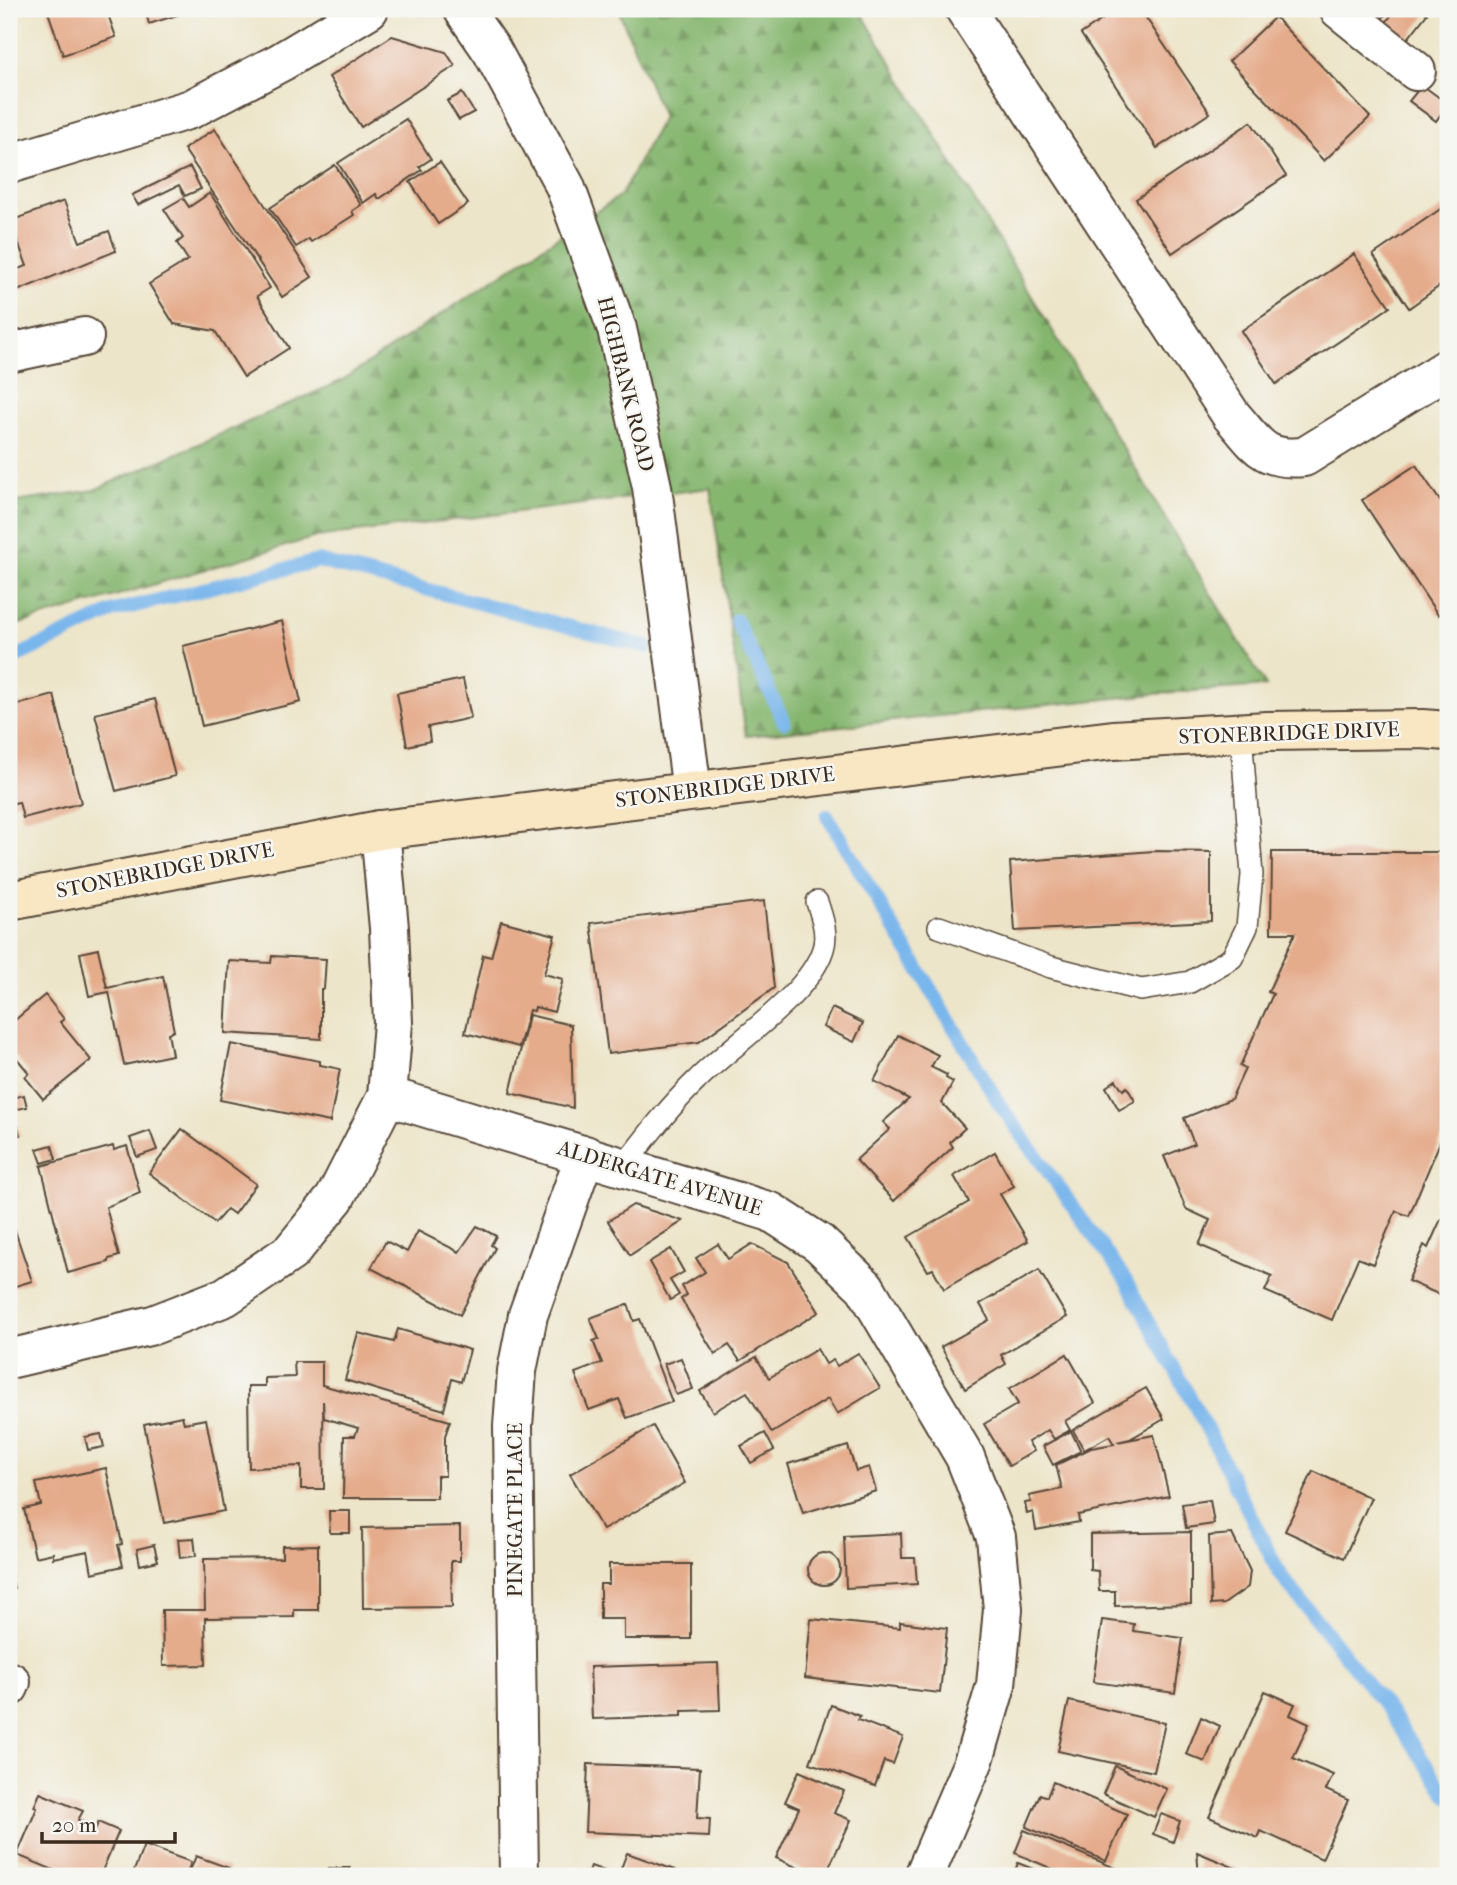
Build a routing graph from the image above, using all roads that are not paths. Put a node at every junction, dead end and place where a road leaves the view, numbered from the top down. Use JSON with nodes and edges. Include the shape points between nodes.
{"nodes":[{"id":1,"x":463,"y":9,"type":"edge"},
{"id":2,"x":965,"y":9,"type":"edge"},
{"id":3,"x":1339,"y":9,"type":"edge"},
{"id":4,"x":348,"y":14,"type":"edge"},
{"id":5,"x":1416,"y":71,"type":"dead end"},
{"id":6,"x":9,"y":164,"type":"edge"},
{"id":7,"x":84,"y":337,"type":"dead end"},
{"id":8,"x":9,"y":353,"type":"edge"},
{"id":9,"x":1448,"y":368,"type":"edge"},
{"id":10,"x":1448,"y":731,"type":"edge"},
{"id":11,"x":1241,"y":733,"type":"junction"},
{"id":12,"x":692,"y":791,"type":"junction"},
{"id":13,"x":380,"y":830,"type":"junction"},
{"id":14,"x":9,"y":901,"type":"edge"},
{"id":15,"x":817,"y":902,"type":"dead end"},
{"id":16,"x":939,"y":927,"type":"dead end"},
{"id":17,"x":387,"y":1096,"type":"junction"},
{"id":18,"x":585,"y":1155,"type":"junction"},
{"id":19,"x":624,"y":1166,"type":"junction"},
{"id":20,"x":9,"y":1359,"type":"edge"},
{"id":21,"x":519,"y":1876,"type":"edge"},
{"id":22,"x":924,"y":1876,"type":"edge"}],
"edges":[{"from":1,"to":12,"type":"street","name":"HIGHBANK ROAD","via":[[492,51],[565,186],[617,329],[652,487]]},
{"from":2,"to":9,"type":"street","via":[[1231,415],[1260,447],[1280,459],[1304,457]]},
{"from":3,"to":5,"type":"street"},
{"from":4,"to":6,"type":"street","via":[[281,62],[191,109]]},
{"from":7,"to":8,"type":"street"},
{"from":10,"to":11,"type":"street","name":"STONEBRIDGE DRIVE"},
{"from":11,"to":12,"type":"street","name":"STONEBRIDGE DRIVE","via":[[1113,740]]},
{"from":11,"to":16,"type":"lane","via":[[1252,875],[1247,927],[1232,958],[1190,982],[1141,989],[1051,967]]},
{"from":12,"to":13,"type":"street","name":"STONEBRIDGE DRIVE"},
{"from":13,"to":14,"type":"street","name":"STONEBRIDGE DRIVE"},
{"from":13,"to":17,"type":"street","via":[[393,1023]]},
{"from":15,"to":19,"type":"lane","via":[[824,948],[813,972],[696,1080]]},
{"from":17,"to":18,"type":"street","name":"ALDERGATE AVENUE"},
{"from":17,"to":20,"type":"street","via":[[335,1198],[291,1252],[225,1297],[153,1325]]},
{"from":18,"to":19,"type":"street","name":"ALDERGATE AVENUE"},
{"from":18,"to":21,"type":"street","name":"PINEGATE PLACE","via":[[527,1315],[517,1371],[513,1426]]},
{"from":19,"to":22,"type":"street","name":"ALDERGATE AVENUE","via":[[771,1212],[819,1243],[865,1287],[964,1457],[996,1537],[1003,1609],[996,1685],[974,1760]]}]}
